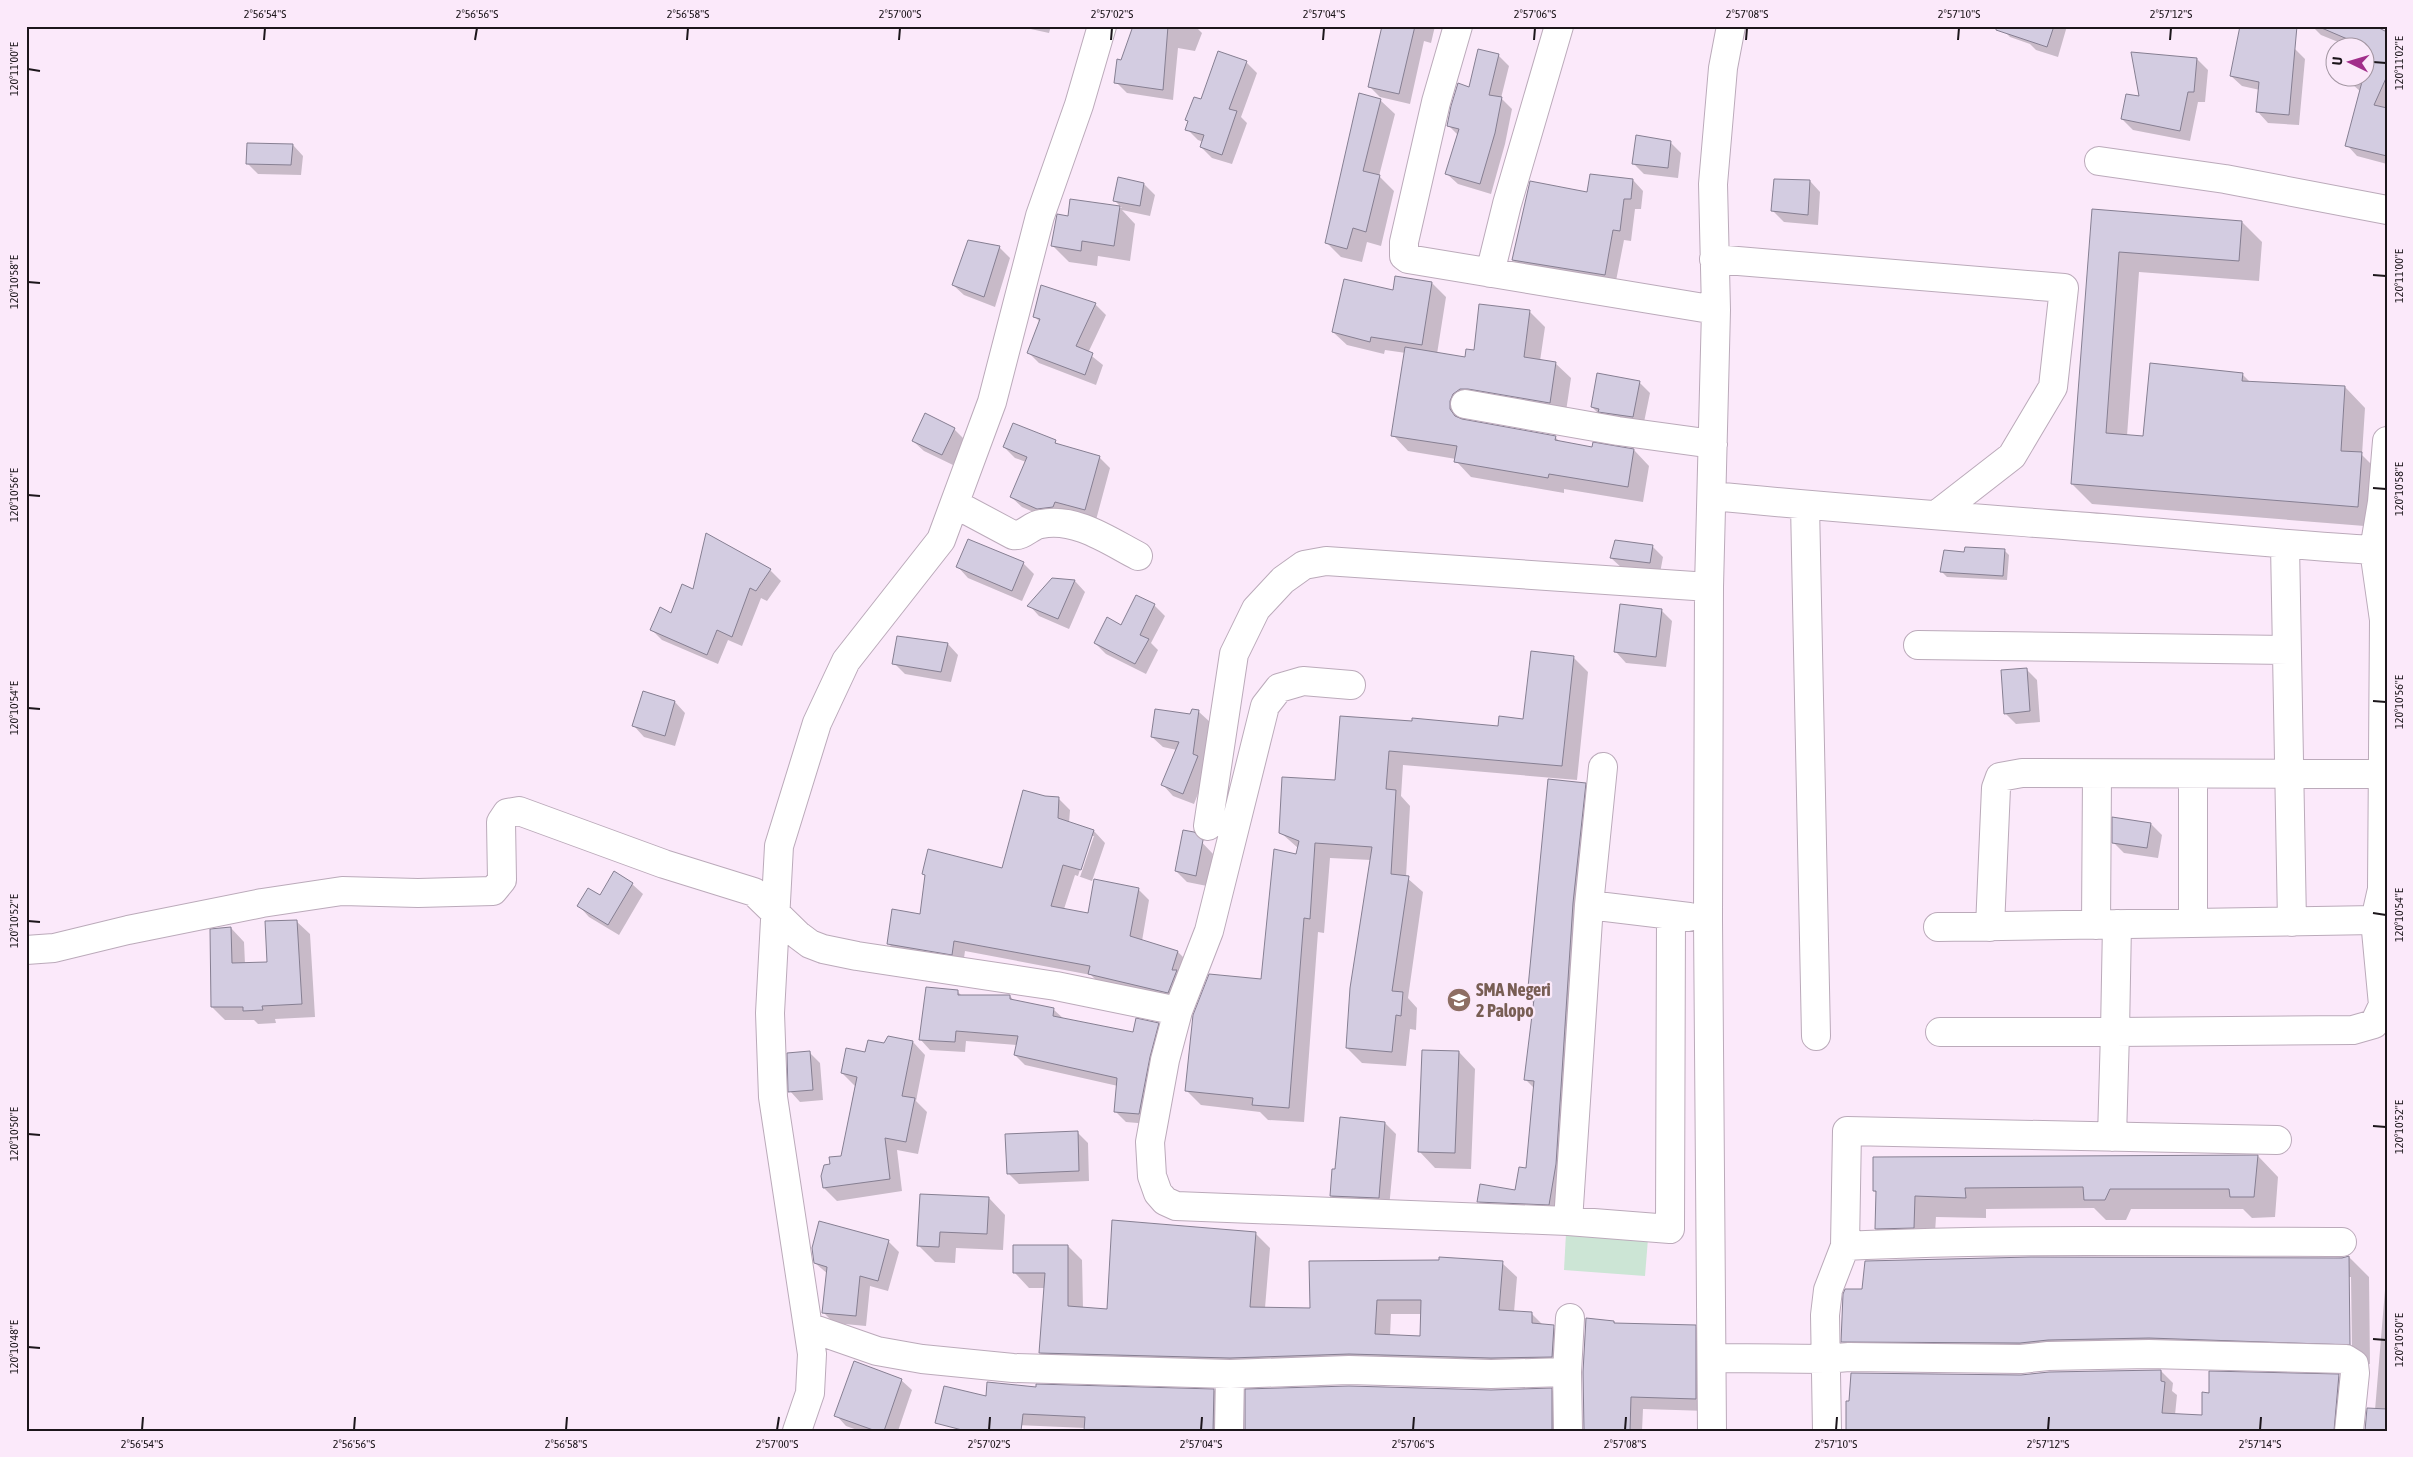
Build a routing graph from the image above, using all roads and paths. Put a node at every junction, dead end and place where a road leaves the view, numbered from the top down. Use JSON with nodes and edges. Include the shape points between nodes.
{"nodes":[{"id":1,"x":1102,"y":26,"type":"edge"},
{"id":2,"x":1458,"y":26,"type":"edge"},
{"id":3,"x":1559,"y":26,"type":"edge"},
{"id":4,"x":1731,"y":26,"type":"edge"},
{"id":5,"x":2099,"y":161,"type":"dead end"},
{"id":6,"x":2387,"y":210,"type":"edge"},
{"id":7,"x":1714,"y":259,"type":"junction"},
{"id":8,"x":1490,"y":274,"type":"junction"},
{"id":9,"x":1716,"y":310,"type":"junction"},
{"id":10,"x":1464,"y":404,"type":"dead end"},
{"id":11,"x":2387,"y":441,"type":"edge"},
{"id":12,"x":1714,"y":444,"type":"junction"},
{"id":13,"x":1713,"y":496,"type":"junction"},
{"id":14,"x":955,"y":504,"type":"junction"},
{"id":15,"x":1805,"y":505,"type":"junction"},
{"id":16,"x":1936,"y":515,"type":"junction"},
{"id":17,"x":2285,"y":545,"type":"junction"},
{"id":18,"x":2374,"y":550,"type":"junction"},
{"id":19,"x":1138,"y":556,"type":"dead end"},
{"id":20,"x":1709,"y":587,"type":"junction"},
{"id":21,"x":1918,"y":645,"type":"dead end"},
{"id":22,"x":2287,"y":650,"type":"junction"},
{"id":23,"x":1351,"y":685,"type":"dead end"},
{"id":24,"x":1603,"y":767,"type":"dead end"},
{"id":25,"x":2193,"y":774,"type":"junction"},
{"id":26,"x":2290,"y":774,"type":"junction"},
{"id":27,"x":2383,"y":774,"type":"junction"},
{"id":28,"x":2097,"y":775,"type":"junction"},
{"id":29,"x":1208,"y":826,"type":"dead end"},
{"id":30,"x":1589,"y":905,"type":"junction"},
{"id":31,"x":774,"y":910,"type":"junction"},
{"id":32,"x":1671,"y":915,"type":"junction"},
{"id":33,"x":1708,"y":920,"type":"junction"},
{"id":34,"x":2375,"y":920,"type":"junction"},
{"id":35,"x":2292,"y":922,"type":"junction"},
{"id":36,"x":2193,"y":923,"type":"junction"},
{"id":37,"x":2107,"y":924,"type":"junction"},
{"id":38,"x":1938,"y":927,"type":"dead end"},
{"id":39,"x":1990,"y":927,"type":"junction"},
{"id":40,"x":26,"y":950,"type":"edge"},
{"id":41,"x":1178,"y":1011,"type":"junction"},
{"id":42,"x":1940,"y":1032,"type":"dead end"},
{"id":43,"x":2115,"y":1032,"type":"junction"},
{"id":44,"x":1816,"y":1036,"type":"dead end"},
{"id":45,"x":2112,"y":1137,"type":"junction"},
{"id":46,"x":2277,"y":1140,"type":"dead end"},
{"id":47,"x":1568,"y":1221,"type":"junction"},
{"id":48,"x":1670,"y":1229,"type":"junction"},
{"id":49,"x":1710,"y":1230,"type":"junction"},
{"id":50,"x":2342,"y":1242,"type":"dead end"},
{"id":51,"x":1845,"y":1246,"type":"junction"},
{"id":52,"x":1570,"y":1318,"type":"dead end"},
{"id":53,"x":808,"y":1327,"type":"junction"},
{"id":54,"x":1713,"y":1358,"type":"junction"},
{"id":55,"x":1825,"y":1359,"type":"junction"},
{"id":56,"x":1567,"y":1372,"type":"junction"},
{"id":57,"x":1230,"y":1374,"type":"junction"},
{"id":58,"x":797,"y":1431,"type":"edge"},
{"id":59,"x":1229,"y":1431,"type":"edge"},
{"id":60,"x":1568,"y":1431,"type":"edge"},
{"id":61,"x":1712,"y":1431,"type":"edge"},
{"id":62,"x":1827,"y":1431,"type":"edge"},
{"id":63,"x":2349,"y":1431,"type":"edge"}],
"edges":[{"from":1,"to":14,"type":"street","via":[[1079,105],[1040,216],[992,402]]},
{"from":2,"to":8,"type":"street","via":[[1436,102],[1403,250],[1408,259]]},
{"from":3,"to":8,"type":"street"},
{"from":4,"to":7,"type":"street","via":[[1723,68],[1713,184]]},
{"from":5,"to":6,"type":"street"},
{"from":7,"to":9,"type":"street"},
{"from":7,"to":16,"type":"street","via":[[2064,288],[2053,387],[2012,456]]},
{"from":8,"to":9,"type":"street"},
{"from":9,"to":12,"type":"street"},
{"from":10,"to":12,"type":"street"},
{"from":11,"to":18,"type":"street"},
{"from":12,"to":13,"type":"street"},
{"from":13,"to":15,"type":"street"},
{"from":13,"to":20,"type":"street"},
{"from":14,"to":19,"type":"street","via":[[1013,535],[1020,535],[1039,524],[1070,524]]},
{"from":14,"to":31,"type":"street","via":[[941,540],[846,661],[817,723],[779,846]]},
{"from":15,"to":16,"type":"street"},
{"from":15,"to":44,"type":"street"},
{"from":16,"to":17,"type":"street"},
{"from":17,"to":18,"type":"street"},
{"from":17,"to":22,"type":"street"},
{"from":18,"to":27,"type":"street","via":[[2384,620]]},
{"from":20,"to":29,"type":"street","via":[[1326,562],[1304,565],[1283,580],[1256,609],[1234,654]]},
{"from":20,"to":33,"type":"street"},
{"from":21,"to":22,"type":"street"},
{"from":22,"to":26,"type":"street"},
{"from":23,"to":41,"type":"street","via":[[1303,681],[1279,688],[1265,706],[1209,931]]},
{"from":24,"to":30,"type":"street"},
{"from":25,"to":26,"type":"street"},
{"from":25,"to":28,"type":"street"},
{"from":25,"to":36,"type":"street"},
{"from":26,"to":27,"type":"street"},
{"from":26,"to":35,"type":"street"},
{"from":27,"to":34,"type":"street","via":[[2382,889]]},
{"from":28,"to":37,"type":"street"},
{"from":28,"to":39,"type":"street","via":[[2022,773],[2000,777],[1996,788]]},
{"from":30,"to":32,"type":"street"},
{"from":30,"to":47,"type":"street"},
{"from":31,"to":40,"type":"street","via":[[745,888],[664,864],[519,811],[507,813],[501,822],[502,880],[492,891],[342,891],[252,904],[54,948]]},
{"from":31,"to":41,"type":"street","via":[[810,944],[823,949],[1056,986]]},
{"from":31,"to":53,"type":"street","via":[[770,1013],[773,1097]]},
{"from":32,"to":33,"type":"street"},
{"from":32,"to":48,"type":"street"},
{"from":33,"to":49,"type":"street"},
{"from":34,"to":35,"type":"street"},
{"from":34,"to":43,"type":"street","via":[[2383,1005],[2374,1024],[2353,1030]]},
{"from":35,"to":36,"type":"street"},
{"from":36,"to":37,"type":"street"},
{"from":37,"to":39,"type":"street"},
{"from":37,"to":43,"type":"street"},
{"from":38,"to":39,"type":"street"},
{"from":41,"to":47,"type":"street","via":[[1150,1142],[1152,1176],[1158,1193],[1165,1201],[1176,1206]]},
{"from":42,"to":43,"type":"street"},
{"from":43,"to":45,"type":"street"},
{"from":45,"to":46,"type":"street"},
{"from":45,"to":51,"type":"street","via":[[1847,1131]]},
{"from":47,"to":48,"type":"street"},
{"from":48,"to":49,"type":"street"},
{"from":49,"to":54,"type":"street"},
{"from":50,"to":51,"type":"street","via":[[2065,1240]]},
{"from":51,"to":55,"type":"street","via":[[1828,1290]]},
{"from":52,"to":56,"type":"street"},
{"from":53,"to":57,"type":"street","via":[[877,1351],[959,1363],[1013,1368]]},
{"from":53,"to":58,"type":"street","via":[[812,1354],[810,1392]]},
{"from":54,"to":55,"type":"street"},
{"from":54,"to":61,"type":"street"},
{"from":55,"to":62,"type":"street"},
{"from":55,"to":63,"type":"street","via":[[1849,1356],[2022,1359],[2149,1354],[2346,1359],[2354,1364],[2355,1373]]},
{"from":56,"to":57,"type":"street","via":[[1491,1374],[1349,1370]]},
{"from":56,"to":60,"type":"street"},
{"from":57,"to":59,"type":"street"}]}
